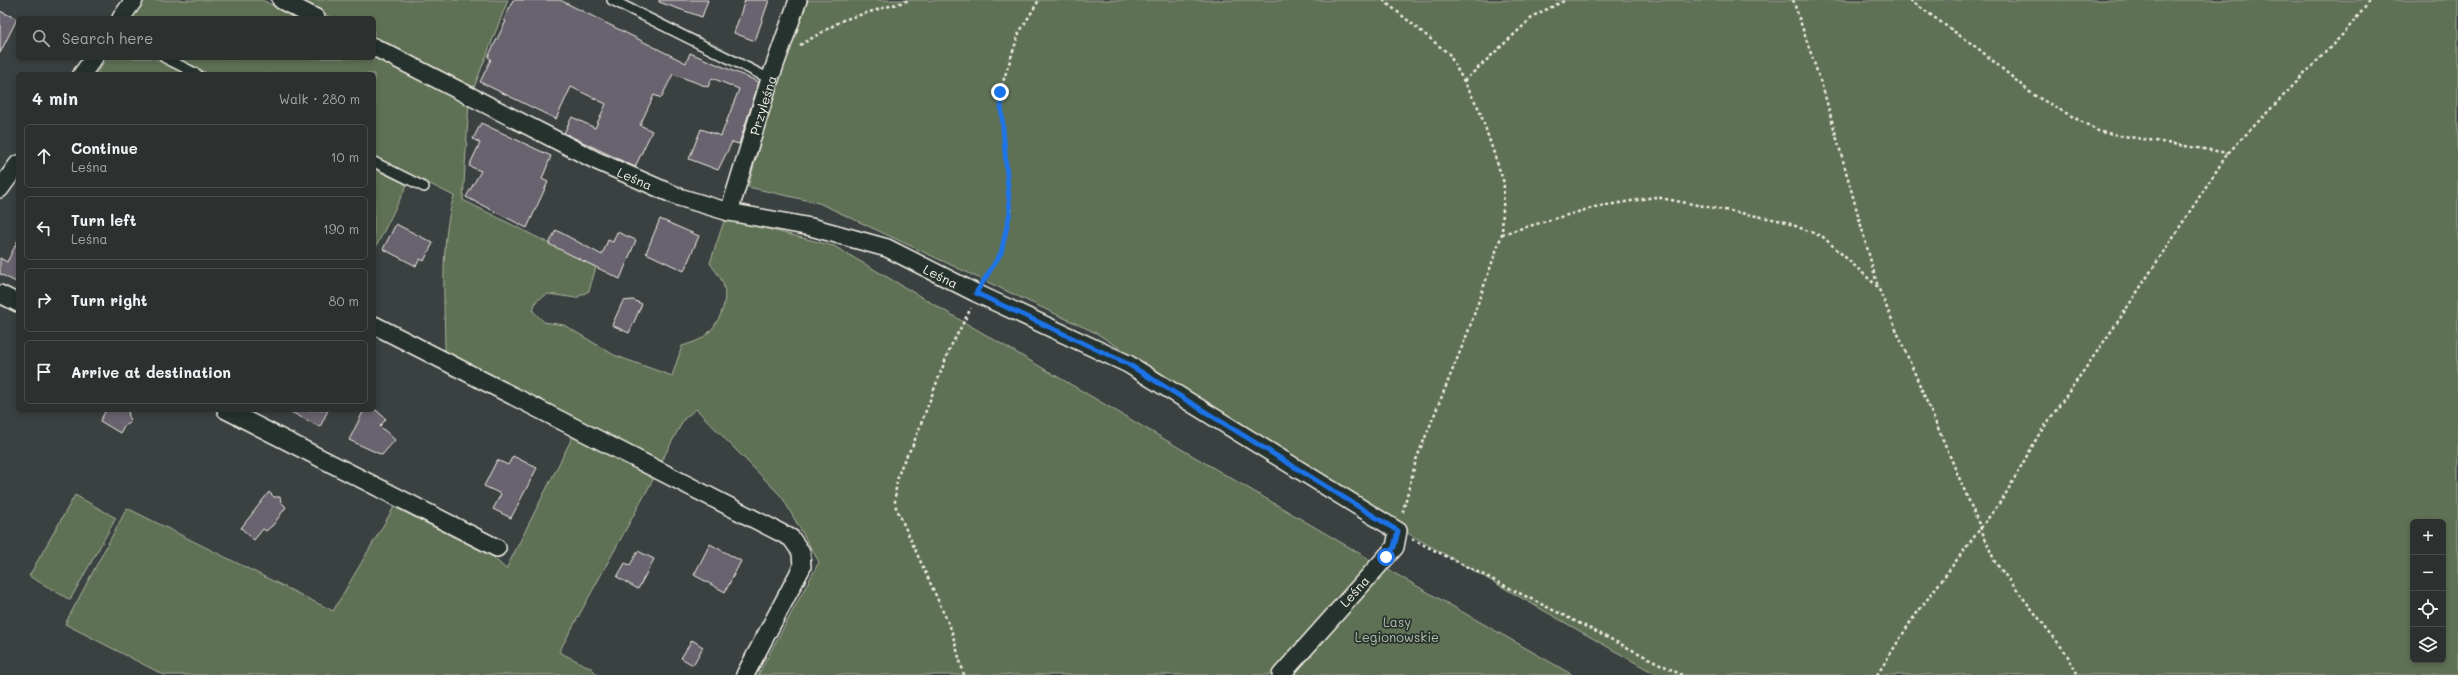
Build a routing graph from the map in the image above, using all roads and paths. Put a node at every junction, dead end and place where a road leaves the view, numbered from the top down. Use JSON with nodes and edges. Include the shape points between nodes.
{"nodes":[{"id":1,"x":134,"y":0,"type":"edge"},
{"id":2,"x":281,"y":0,"type":"edge"},
{"id":3,"x":612,"y":0,"type":"edge"},
{"id":4,"x":798,"y":0,"type":"edge"},
{"id":5,"x":910,"y":0,"type":"edge"},
{"id":6,"x":1039,"y":0,"type":"edge"},
{"id":7,"x":1383,"y":0,"type":"edge"},
{"id":8,"x":1566,"y":0,"type":"edge"},
{"id":9,"x":1793,"y":0,"type":"edge"},
{"id":10,"x":1910,"y":0,"type":"edge"},
{"id":11,"x":2371,"y":0,"type":"edge"},
{"id":12,"x":123,"y":16,"type":"edge"},
{"id":13,"x":312,"y":16,"type":"edge"},
{"id":14,"x":376,"y":49,"type":"edge"},
{"id":15,"x":777,"y":59,"type":"junction"},
{"id":16,"x":92,"y":60,"type":"edge"},
{"id":17,"x":169,"y":60,"type":"edge"},
{"id":18,"x":84,"y":72,"type":"edge"},
{"id":19,"x":193,"y":72,"type":"edge"},
{"id":20,"x":770,"y":79,"type":"junction"},
{"id":21,"x":1464,"y":81,"type":"junction"},
{"id":22,"x":2228,"y":153,"type":"junction"},
{"id":23,"x":376,"y":163,"type":"edge"},
{"id":24,"x":16,"y":167,"type":"edge"},
{"id":25,"x":424,"y":187,"type":"dead end"},
{"id":26,"x":0,"y":189,"type":"edge"},
{"id":27,"x":729,"y":212,"type":"junction"},
{"id":28,"x":1502,"y":234,"type":"junction"},
{"id":29,"x":1878,"y":287,"type":"junction"},
{"id":30,"x":976,"y":293,"type":"junction"},
{"id":31,"x":0,"y":294,"type":"edge"},
{"id":32,"x":16,"y":302,"type":"edge"},
{"id":33,"x":376,"y":326,"type":"edge"},
{"id":34,"x":230,"y":412,"type":"edge"},
{"id":35,"x":1980,"y":528,"type":"junction"},
{"id":36,"x":1398,"y":531,"type":"junction"},
{"id":37,"x":497,"y":548,"type":"dead end"},
{"id":38,"x":745,"y":675,"type":"edge"},
{"id":39,"x":964,"y":675,"type":"edge"},
{"id":40,"x":1281,"y":675,"type":"edge"},
{"id":41,"x":1682,"y":675,"type":"edge"},
{"id":42,"x":1877,"y":675,"type":"edge"},
{"id":43,"x":2078,"y":675,"type":"edge"}],
"edges":[{"from":1,"to":12,"type":"street"},
{"from":2,"to":13,"type":"street"},
{"from":3,"to":20,"type":"lane"},
{"from":4,"to":15,"type":"street","name":"Przyleśna"},
{"from":5,"to":15,"type":"path","via":[[843,20]]},
{"from":6,"to":30,"type":"path","via":[[1019,33],[1000,92],[1010,212],[1001,253]]},
{"from":7,"to":21,"type":"path","via":[[1449,54]]},
{"from":8,"to":21,"type":"path","via":[[1535,15]]},
{"from":9,"to":29,"type":"path","via":[[1824,92]]},
{"from":10,"to":22,"type":"path","via":[[1980,50],[2032,94],[2100,132]]},
{"from":11,"to":22,"type":"path","via":[[2345,32]]},
{"from":14,"to":27,"type":"street","name":"Leśna","via":[[636,180],[679,197]]},
{"from":15,"to":20,"type":"street","name":"Przyleśna"},
{"from":16,"to":18,"type":"street"},
{"from":17,"to":19,"type":"lane"},
{"from":20,"to":27,"type":"street","name":"Przyleśna"},
{"from":21,"to":28,"type":"path","via":[[1479,109],[1504,183]]},
{"from":22,"to":35,"type":"path","via":[[2117,323],[2038,436],[2004,497]]},
{"from":23,"to":25,"type":"lane"},
{"from":24,"to":26,"type":"street"},
{"from":27,"to":30,"type":"street","name":"Leśna","via":[[811,227],[887,248]]},
{"from":28,"to":29,"type":"path","via":[[1595,207],[1655,197],[1783,220],[1823,237]]},
{"from":28,"to":36,"type":"path","via":[[1468,332],[1416,460]]},
{"from":29,"to":35,"type":"path"},
{"from":30,"to":36,"type":"street","name":"Leśna","via":[[1128,364]]},
{"from":30,"to":39,"type":"path","via":[[968,317],[950,348],[912,447],[902,461],[895,486],[895,505],[951,629]]},
{"from":31,"to":32,"type":"street"},
{"from":33,"to":38,"type":"street","via":[[791,538],[801,552],[802,567]]},
{"from":34,"to":37,"type":"street"},
{"from":35,"to":42,"type":"path","via":[[1911,621]]},
{"from":35,"to":43,"type":"path","via":[[1995,562],[2066,653]]},
{"from":36,"to":40,"type":"street","name":"Leśna","via":[[1394,547]]},
{"from":36,"to":41,"type":"path"}]}
